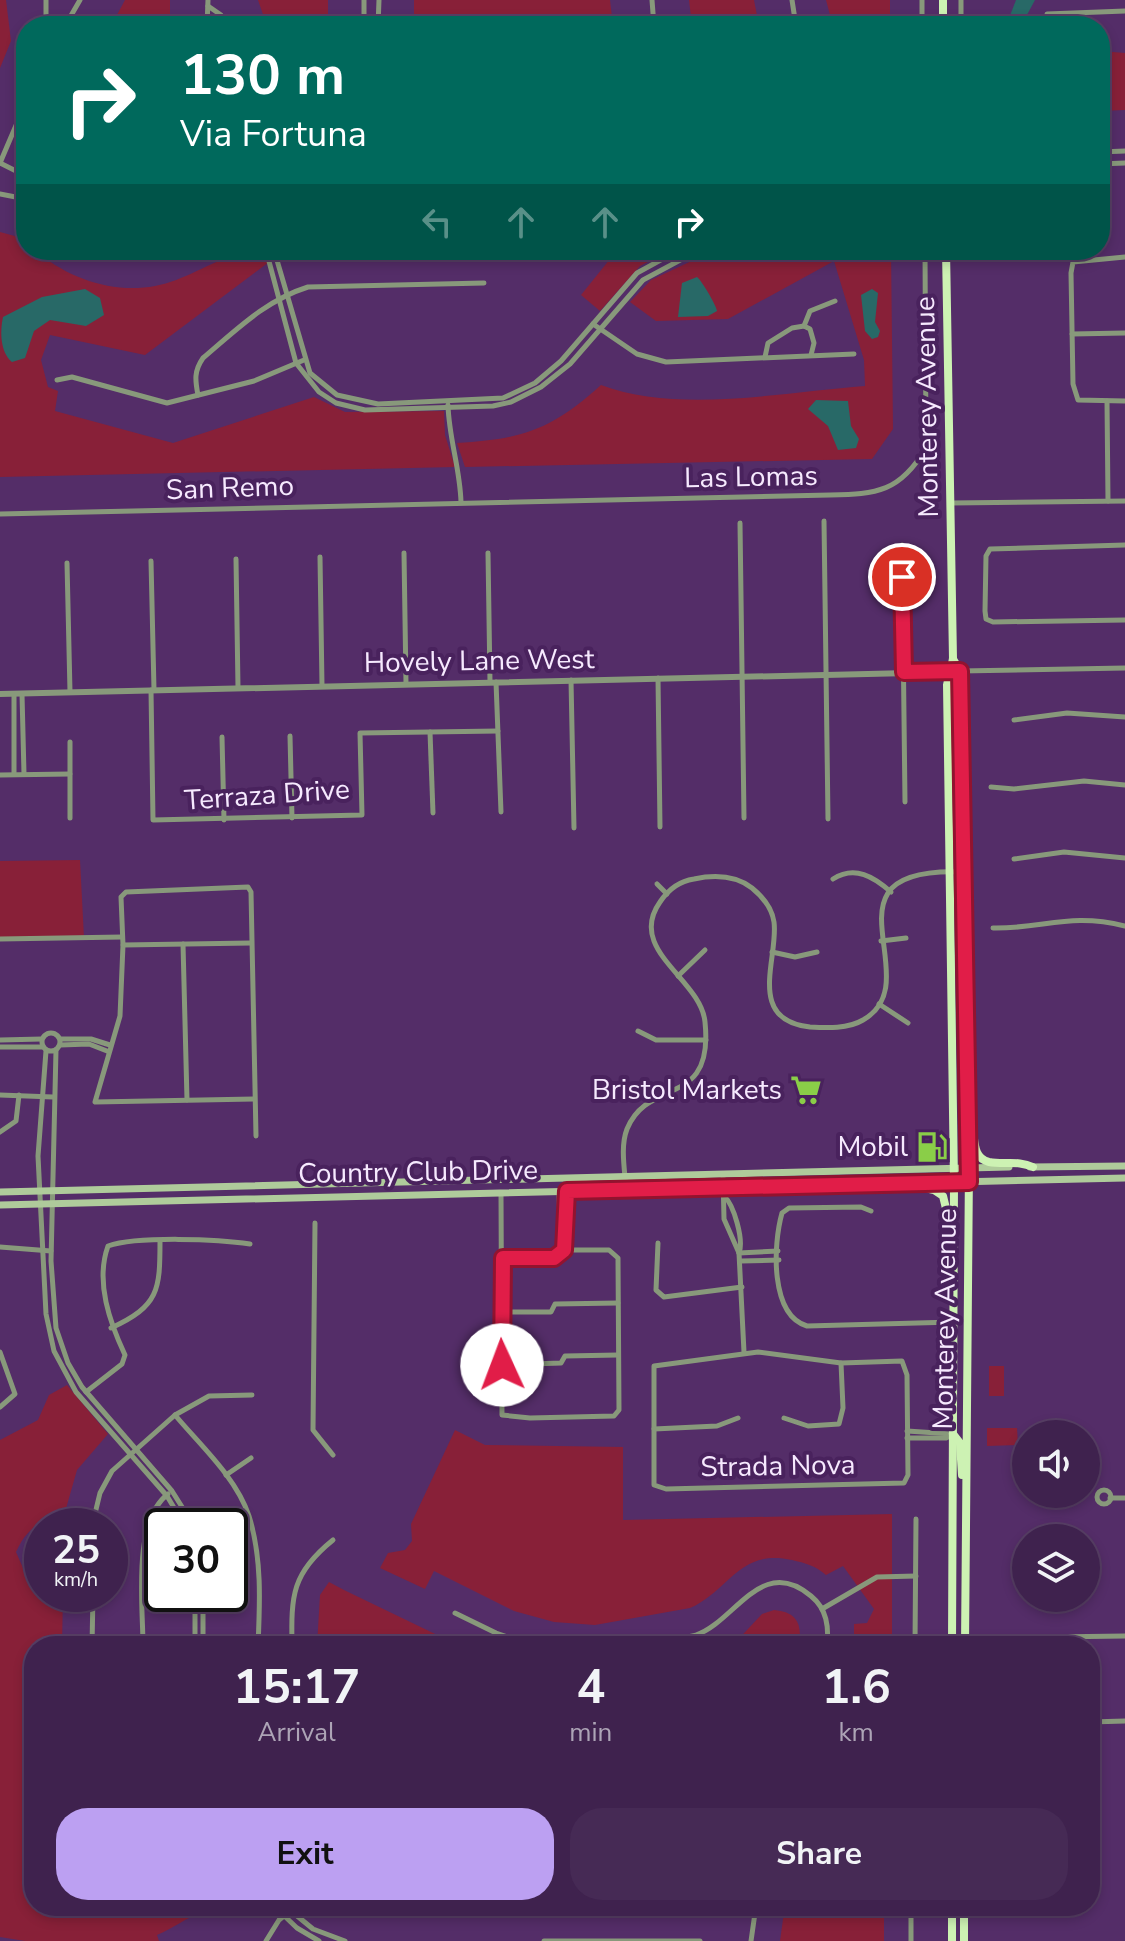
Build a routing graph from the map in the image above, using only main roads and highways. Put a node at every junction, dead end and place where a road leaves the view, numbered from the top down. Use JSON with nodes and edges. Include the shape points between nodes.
{"nodes":[{"id":1,"x":946,"y":260,"type":"edge"},
{"id":2,"x":953,"y":659,"type":"junction"},
{"id":3,"x":967,"y":1114,"type":"junction"},
{"id":4,"x":1125,"y":1166,"type":"edge"},
{"id":5,"x":954,"y":1167,"type":"junction"},
{"id":6,"x":969,"y":1167,"type":"junction"},
{"id":7,"x":1033,"y":1167,"type":"junction"},
{"id":8,"x":1125,"y":1178,"type":"edge"},
{"id":9,"x":969,"y":1182,"type":"junction"},
{"id":10,"x":954,"y":1183,"type":"junction"},
{"id":11,"x":908,"y":1184,"type":"junction"},
{"id":12,"x":0,"y":1192,"type":"edge"},
{"id":13,"x":0,"y":1205,"type":"edge"},
{"id":14,"x":954,"y":1251,"type":"junction"},
{"id":15,"x":953,"y":1434,"type":"junction"},
{"id":16,"x":965,"y":1484,"type":"junction"},
{"id":17,"x":952,"y":1636,"type":"edge"},
{"id":18,"x":965,"y":1636,"type":"edge"},
{"id":19,"x":952,"y":1916,"type":"edge"},
{"id":20,"x":964,"y":1916,"type":"edge"},
{"id":21,"x":952,"y":1941,"type":"edge"},
{"id":22,"x":964,"y":1941,"type":"edge"}],
"edges":[{"from":1,"to":2,"type":"main road","name":"Monterey Avenue"},
{"from":2,"to":3,"type":"main road","name":"Monterey Avenue","via":[[960,671]]},
{"from":2,"to":5,"type":"main road","name":"Monterey Avenue","via":[[948,672]]},
{"from":3,"to":6,"type":"main road","name":"Monterey Avenue"},
{"from":3,"to":7,"type":"main road","via":[[979,1156]]},
{"from":4,"to":7,"type":"main road","name":"Country Club Drive"},
{"from":5,"to":6,"type":"main road","name":"Country Club Drive"},
{"from":5,"to":10,"type":"main road","name":"Monterey Avenue"},
{"from":5,"to":12,"type":"main road","name":"Country Club Drive"},
{"from":6,"to":7,"type":"main road","name":"Country Club Drive"},
{"from":6,"to":9,"type":"main road","name":"Monterey Avenue"},
{"from":8,"to":9,"type":"main road","name":"Country Club Drive"},
{"from":9,"to":10,"type":"main road","name":"Country Club Drive"},
{"from":9,"to":16,"type":"main road","name":"Monterey Avenue"},
{"from":10,"to":11,"type":"main road","name":"Country Club Drive"},
{"from":10,"to":14,"type":"main road","name":"Monterey Avenue"},
{"from":11,"to":13,"type":"main road","name":"Country Club Drive","via":[[724,1193],[626,1189]]},
{"from":11,"to":14,"type":"main road","via":[[943,1196]]},
{"from":14,"to":15,"type":"main road","name":"Monterey Avenue"},
{"from":15,"to":16,"type":"main road","via":[[960,1443]]},
{"from":15,"to":17,"type":"main road","name":"Monterey Avenue"},
{"from":16,"to":18,"type":"main road","name":"Monterey Avenue"},
{"from":19,"to":21,"type":"main road"},
{"from":20,"to":22,"type":"main road"}]}
